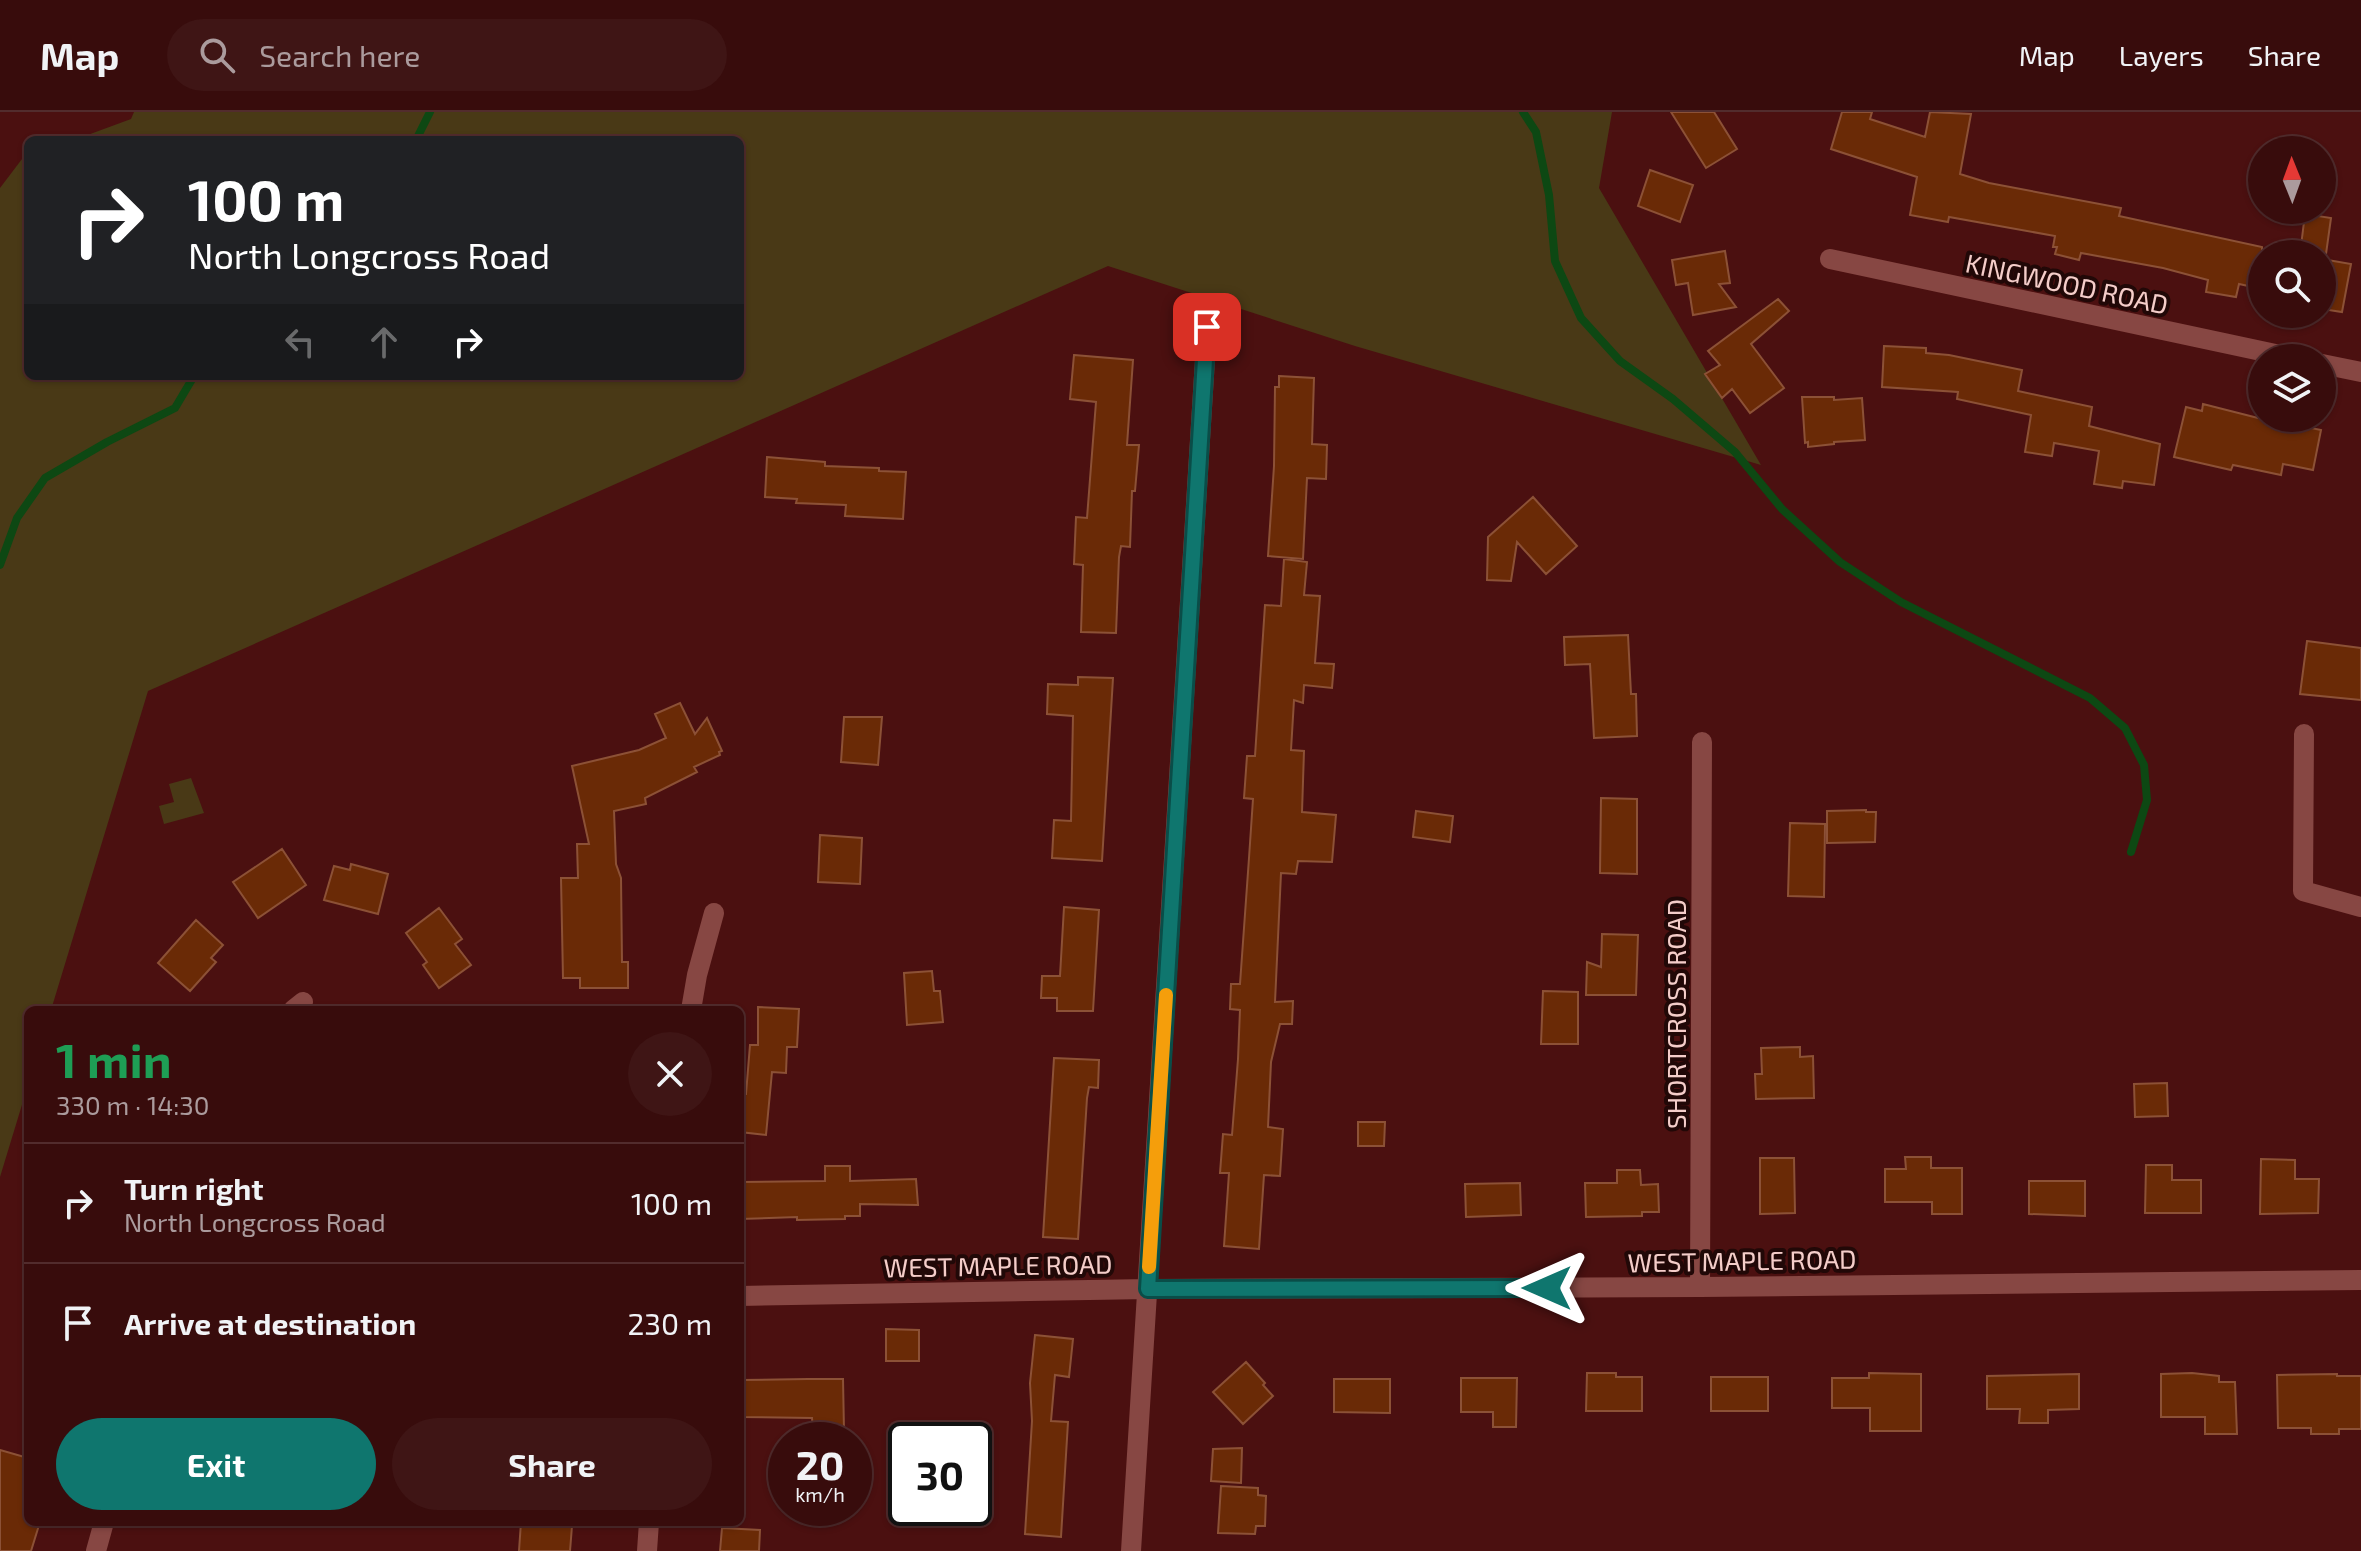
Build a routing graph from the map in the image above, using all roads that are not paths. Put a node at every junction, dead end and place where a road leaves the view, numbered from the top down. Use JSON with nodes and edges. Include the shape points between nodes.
{"nodes":[{"id":1,"x":1830,"y":259,"type":"dead end"},
{"id":2,"x":1207,"y":327,"type":"dead end"},
{"id":3,"x":2248,"y":348,"type":"edge"},
{"id":4,"x":2336,"y":367,"type":"edge"},
{"id":5,"x":2361,"y":372,"type":"edge"},
{"id":6,"x":2304,"y":734,"type":"dead end"},
{"id":7,"x":1702,"y":742,"type":"dead end"},
{"id":8,"x":2361,"y":907,"type":"edge"},
{"id":9,"x":714,"y":913,"type":"dead end"},
{"id":10,"x":692,"y":1006,"type":"edge"},
{"id":11,"x":2361,"y":1280,"type":"edge"},
{"id":12,"x":1700,"y":1287,"type":"junction"},
{"id":13,"x":1148,"y":1289,"type":"junction"},
{"id":14,"x":744,"y":1296,"type":"edge"},
{"id":15,"x":103,"y":1526,"type":"edge"},
{"id":16,"x":649,"y":1526,"type":"edge"},
{"id":17,"x":96,"y":1551,"type":"edge"},
{"id":18,"x":647,"y":1551,"type":"edge"},
{"id":19,"x":1131,"y":1551,"type":"edge"}],
"edges":[{"from":1,"to":3,"type":"street","name":"KINGWOOD ROAD"},
{"from":2,"to":13,"type":"street"},
{"from":4,"to":5,"type":"street"},
{"from":6,"to":8,"type":"street","via":[[2303,891]]},
{"from":7,"to":12,"type":"street","name":"SHORTCROSS ROAD"},
{"from":9,"to":10,"type":"street"},
{"from":11,"to":12,"type":"street","name":"WEST MAPLE ROAD"},
{"from":12,"to":13,"type":"street","name":"WEST MAPLE ROAD"},
{"from":13,"to":14,"type":"street","name":"WEST MAPLE ROAD"},
{"from":13,"to":19,"type":"street"},
{"from":15,"to":17,"type":"street"},
{"from":16,"to":18,"type":"street"}]}
